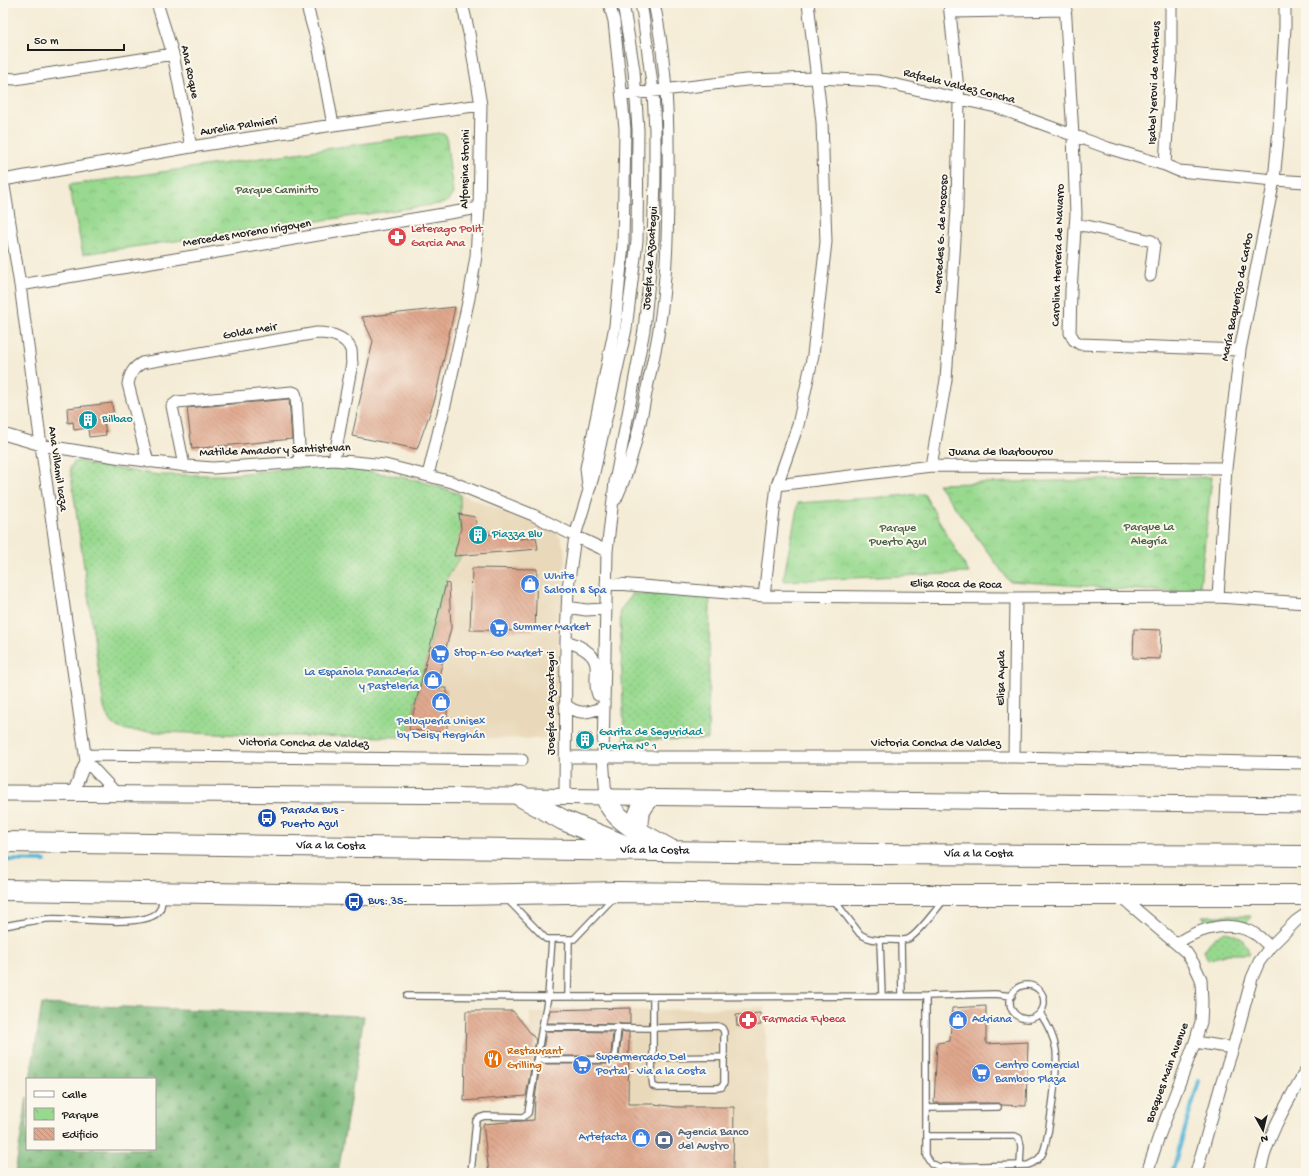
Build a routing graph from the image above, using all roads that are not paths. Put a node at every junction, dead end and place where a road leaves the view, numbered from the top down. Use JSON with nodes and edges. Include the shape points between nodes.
{"nodes":[{"id":1,"x":157,"y":3,"type":"edge"},
{"id":2,"x":306,"y":3,"type":"edge"},
{"id":3,"x":462,"y":3,"type":"edge"},
{"id":4,"x":609,"y":3,"type":"edge"},
{"id":5,"x":623,"y":3,"type":"edge"},
{"id":6,"x":641,"y":3,"type":"edge"},
{"id":7,"x":654,"y":3,"type":"edge"},
{"id":8,"x":808,"y":3,"type":"edge"},
{"id":9,"x":1171,"y":3,"type":"edge"},
{"id":10,"x":1285,"y":3,"type":"edge"},
{"id":11,"x":1066,"y":6,"type":"edge"},
{"id":12,"x":949,"y":7,"type":"edge"},
{"id":13,"x":173,"y":54,"type":"junction"},
{"id":14,"x":3,"y":78,"type":"edge"},
{"id":15,"x":816,"y":78,"type":"junction"},
{"id":16,"x":667,"y":90,"type":"junction"},
{"id":17,"x":653,"y":92,"type":"junction"},
{"id":18,"x":636,"y":94,"type":"junction"},
{"id":19,"x":622,"y":95,"type":"junction"},
{"id":20,"x":959,"y":99,"type":"junction"},
{"id":21,"x":481,"y":105,"type":"junction"},
{"id":22,"x":333,"y":125,"type":"junction"},
{"id":23,"x":1073,"y":136,"type":"junction"},
{"id":24,"x":191,"y":147,"type":"junction"},
{"id":25,"x":1165,"y":164,"type":"junction"},
{"id":26,"x":3,"y":180,"type":"edge"},
{"id":27,"x":1274,"y":180,"type":"junction"},
{"id":28,"x":1306,"y":182,"type":"edge"},
{"id":29,"x":479,"y":208,"type":"junction"},
{"id":30,"x":1075,"y":225,"type":"junction"},
{"id":31,"x":1150,"y":276,"type":"dead end"},
{"id":32,"x":20,"y":285,"type":"junction"},
{"id":33,"x":1240,"y":350,"type":"junction"},
{"id":34,"x":3,"y":434,"type":"edge"},
{"id":35,"x":41,"y":445,"type":"junction"},
{"id":36,"x":334,"y":460,"type":"junction"},
{"id":37,"x":148,"y":462,"type":"junction"},
{"id":38,"x":300,"y":463,"type":"junction"},
{"id":39,"x":184,"y":466,"type":"junction"},
{"id":40,"x":931,"y":466,"type":"junction"},
{"id":41,"x":1226,"y":468,"type":"junction"},
{"id":42,"x":428,"y":475,"type":"junction"},
{"id":43,"x":777,"y":485,"type":"junction"},
{"id":44,"x":589,"y":491,"type":"junction"},
{"id":45,"x":612,"y":509,"type":"junction"},
{"id":46,"x":575,"y":536,"type":"junction"},
{"id":47,"x":607,"y":551,"type":"junction"},
{"id":48,"x":606,"y":583,"type":"junction"},
{"id":49,"x":764,"y":596,"type":"junction"},
{"id":50,"x":1218,"y":596,"type":"junction"},
{"id":51,"x":1016,"y":598,"type":"junction"},
{"id":52,"x":1306,"y":603,"type":"edge"},
{"id":53,"x":567,"y":607,"type":"junction"},
{"id":54,"x":605,"y":609,"type":"junction"},
{"id":55,"x":566,"y":641,"type":"junction"},
{"id":56,"x":565,"y":704,"type":"junction"},
{"id":57,"x":603,"y":704,"type":"junction"},
{"id":58,"x":565,"y":757,"type":"junction"},
{"id":59,"x":603,"y":757,"type":"junction"},
{"id":60,"x":1014,"y":757,"type":"junction"},
{"id":61,"x":85,"y":758,"type":"junction"},
{"id":62,"x":522,"y":760,"type":"dead end"},
{"id":63,"x":1306,"y":763,"type":"edge"},
{"id":64,"x":3,"y":793,"type":"edge"},
{"id":65,"x":73,"y":793,"type":"junction"},
{"id":66,"x":116,"y":793,"type":"junction"},
{"id":67,"x":520,"y":796,"type":"junction"},
{"id":68,"x":565,"y":797,"type":"junction"},
{"id":69,"x":606,"y":797,"type":"junction"},
{"id":70,"x":649,"y":798,"type":"junction"},
{"id":71,"x":1306,"y":805,"type":"edge"},
{"id":72,"x":637,"y":841,"type":"junction"},
{"id":73,"x":3,"y":842,"type":"edge"},
{"id":74,"x":1306,"y":856,"type":"edge"},
{"id":75,"x":3,"y":890,"type":"edge"},
{"id":76,"x":162,"y":892,"type":"junction"},
{"id":77,"x":619,"y":892,"type":"junction"},
{"id":78,"x":503,"y":894,"type":"junction"},
{"id":79,"x":831,"y":895,"type":"junction"},
{"id":80,"x":948,"y":895,"type":"junction"},
{"id":81,"x":1306,"y":895,"type":"edge"},
{"id":82,"x":1119,"y":896,"type":"junction"},
{"id":83,"x":1306,"y":914,"type":"edge"},
{"id":84,"x":3,"y":926,"type":"edge"},
{"id":85,"x":552,"y":939,"type":"junction"},
{"id":86,"x":569,"y":939,"type":"junction"},
{"id":87,"x":880,"y":940,"type":"junction"},
{"id":88,"x":901,"y":940,"type":"junction"},
{"id":89,"x":1177,"y":943,"type":"junction"},
{"id":90,"x":1270,"y":947,"type":"junction"},
{"id":91,"x":407,"y":996,"type":"dead end"},
{"id":92,"x":882,"y":996,"type":"junction"},
{"id":93,"x":902,"y":996,"type":"junction"},
{"id":94,"x":926,"y":996,"type":"junction"},
{"id":95,"x":1012,"y":996,"type":"junction"},
{"id":96,"x":548,"y":997,"type":"junction"},
{"id":97,"x":568,"y":997,"type":"junction"},
{"id":98,"x":653,"y":997,"type":"junction"},
{"id":99,"x":1040,"y":1013,"type":"junction"},
{"id":100,"x":542,"y":1027,"type":"junction"},
{"id":101,"x":618,"y":1027,"type":"junction"},
{"id":102,"x":653,"y":1028,"type":"junction"},
{"id":103,"x":1195,"y":1042,"type":"junction"},
{"id":104,"x":1233,"y":1048,"type":"junction"},
{"id":105,"x":724,"y":1057,"type":"junction"},
{"id":106,"x":652,"y":1058,"type":"junction"},
{"id":107,"x":538,"y":1060,"type":"junction"},
{"id":108,"x":1306,"y":1070,"type":"edge"},
{"id":109,"x":998,"y":1107,"type":"dead end"},
{"id":110,"x":926,"y":1108,"type":"junction"},
{"id":111,"x":926,"y":1136,"type":"junction"},
{"id":112,"x":1020,"y":1165,"type":"junction"},
{"id":113,"x":471,"y":1173,"type":"edge"},
{"id":114,"x":1147,"y":1173,"type":"edge"},
{"id":115,"x":1196,"y":1173,"type":"edge"},
{"id":116,"x":1260,"y":1173,"type":"edge"}],
"edges":[{"from":1,"to":13,"type":"street","name":"Ana Roque"},
{"from":2,"to":22,"type":"street","via":[[319,48]]},
{"from":3,"to":21,"type":"street","name":"Alfonsina Storini"},
{"from":4,"to":19,"type":"street","name":"Josefa de Azoategui","via":[[614,21]]},
{"from":5,"to":18,"type":"street","name":"Josefa de Azoategui"},
{"from":6,"to":17,"type":"street","name":"Josefa de Azoategui"},
{"from":7,"to":16,"type":"street","name":"Josefa de Azoategui"},
{"from":8,"to":15,"type":"street"},
{"from":9,"to":25,"type":"street","name":"Isabel Yerovi de Matheus","via":[[1171,62]]},
{"from":10,"to":27,"type":"street","name":"María Baquerizo de Carbo","via":[[1280,129]]},
{"from":11,"to":12,"type":"street"},
{"from":11,"to":23,"type":"street","name":"Carolina Herrera de Navarro"},
{"from":12,"to":20,"type":"street","name":"Mercedes G. de Moscoso"},
{"from":13,"to":14,"type":"street","via":[[15,79]]},
{"from":13,"to":24,"type":"street","name":"Ana Roque"},
{"from":15,"to":16,"type":"street","name":"Rafaela Valdez Concha","via":[[746,80]]},
{"from":15,"to":20,"type":"street","name":"Rafaela Valdez Concha","via":[[879,81]]},
{"from":15,"to":43,"type":"street","via":[[822,122],[826,242],[813,355],[800,418]]},
{"from":16,"to":17,"type":"street","name":"Rafaela Valdez Concha"},
{"from":16,"to":45,"type":"street","name":"Josefa de Azoategui","via":[[668,216],[659,329],[639,430],[624,482]]},
{"from":17,"to":18,"type":"street","name":"Rafaela Valdez Concha"},
{"from":17,"to":45,"type":"street","name":"Josefa de Azoategui","via":[[655,180],[650,282],[644,330],[623,432]]},
{"from":18,"to":19,"type":"street","name":"Rafaela Valdez Concha"},
{"from":18,"to":44,"type":"street","name":"Josefa de Azoategui","via":[[638,181],[633,281],[625,337]]},
{"from":19,"to":44,"type":"street","name":"Josefa de Azoategui","via":[[625,129],[623,245],[615,326],[586,468]]},
{"from":20,"to":23,"type":"street","name":"Rafaela Valdez Concha","via":[[996,107]]},
{"from":20,"to":40,"type":"street","name":"Mercedes G. de Moscoso","via":[[958,208],[946,380]]},
{"from":21,"to":22,"type":"street","name":"Aurelia Palmieri"},
{"from":21,"to":29,"type":"street","name":"Alfonsina Storini"},
{"from":22,"to":24,"type":"street","name":"Aurelia Palmieri"},
{"from":23,"to":25,"type":"street","name":"Rafaela Valdez Concha"},
{"from":23,"to":30,"type":"street","name":"Carolina Herrera de Navarro"},
{"from":24,"to":26,"type":"street","name":"Aurelia Palmieri"},
{"from":25,"to":27,"type":"street","name":"Rafaela Valdez Concha","via":[[1179,171]]},
{"from":26,"to":32,"type":"street","name":"Ana Villamil Icaza"},
{"from":27,"to":28,"type":"street","name":"Rafaela Valdez Concha"},
{"from":27,"to":33,"type":"street","name":"María Baquerizo de Carbo"},
{"from":29,"to":32,"type":"street","name":"Mercedes Moreno Irigoyen"},
{"from":29,"to":42,"type":"street","name":"Alfonsina Storini","via":[[476,256],[469,298]]},
{"from":30,"to":31,"type":"street","via":[[1152,240],[1154,244]]},
{"from":30,"to":33,"type":"street","name":"Carolina Herrera de Navarro","via":[[1070,333],[1074,340],[1080,344]]},
{"from":32,"to":35,"type":"street","name":"Ana Villamil Icaza"},
{"from":33,"to":41,"type":"street","name":"María Baquerizo de Carbo"},
{"from":34,"to":35,"type":"street","name":"Matilde Amador y Santistevan"},
{"from":35,"to":37,"type":"street","name":"Matilde Amador y Santistevan"},
{"from":35,"to":61,"type":"street","name":"Ana Villamil Icaza"},
{"from":36,"to":37,"type":"street","name":"Golda Meir","via":[[352,363],[351,350],[339,337],[322,333],[142,363],[135,367],[128,384]]},
{"from":36,"to":38,"type":"street","name":"Matilde Amador y Santistevan"},
{"from":36,"to":42,"type":"street","name":"Matilde Amador y Santistevan","via":[[385,465]]},
{"from":37,"to":39,"type":"street","name":"Matilde Amador y Santistevan"},
{"from":38,"to":39,"type":"street","name":"Matilde Amador y Santistevan","via":[[213,468]]},
{"from":38,"to":39,"type":"street","via":[[296,396],[292,392],[174,404],[172,406]]},
{"from":40,"to":41,"type":"street","name":"Juana de Ibarbourou"},
{"from":40,"to":43,"type":"street","name":"Juana de Ibarbourou"},
{"from":41,"to":50,"type":"street","name":"María Baquerizo de Carbo"},
{"from":42,"to":46,"type":"street","name":"Matilde Amador y Santistevan","via":[[452,482],[532,515]]},
{"from":43,"to":49,"type":"street"},
{"from":44,"to":46,"type":"street","name":"Josefa de Azoategui"},
{"from":45,"to":47,"type":"street","name":"Josefa de Azoategui"},
{"from":46,"to":47,"type":"street","name":"Matilde Amador y Santistevan"},
{"from":46,"to":53,"type":"street","name":"Josefa de Azoategui"},
{"from":47,"to":48,"type":"street","name":"Josefa de Azoategui"},
{"from":48,"to":49,"type":"street","name":"Elisa Roca de Roca"},
{"from":48,"to":54,"type":"street","name":"Josefa de Azoategui"},
{"from":49,"to":51,"type":"street","name":"Elisa Roca de Roca"},
{"from":50,"to":51,"type":"street","name":"Elisa Roca de Roca"},
{"from":50,"to":52,"type":"street","name":"Elisa Roca de Roca"},
{"from":51,"to":60,"type":"street","name":"Elisa Ayala"},
{"from":53,"to":54,"type":"street"},
{"from":53,"to":55,"type":"street","name":"Josefa de Azoategui"},
{"from":54,"to":57,"type":"street","name":"Josefa de Azoategui"},
{"from":55,"to":56,"type":"street","name":"Josefa de Azoategui"},
{"from":55,"to":57,"type":"street","via":[[593,656],[596,665],[596,691]]},
{"from":56,"to":57,"type":"street","via":[[571,710],[582,712],[592,711]]},
{"from":56,"to":58,"type":"street","name":"Josefa de Azoategui"},
{"from":57,"to":59,"type":"street","name":"Josefa de Azoategui"},
{"from":58,"to":59,"type":"street","name":"Victoria Concha de Valdez"},
{"from":58,"to":68,"type":"street","name":"Josefa de Azoategui"},
{"from":59,"to":60,"type":"street","name":"Victoria Concha de Valdez"},
{"from":59,"to":69,"type":"street","name":"Josefa de Azoategui"},
{"from":60,"to":63,"type":"street","name":"Victoria Concha de Valdez"},
{"from":61,"to":62,"type":"street","name":"Victoria Concha de Valdez"},
{"from":61,"to":65,"type":"street"},
{"from":61,"to":66,"type":"street"},
{"from":64,"to":65,"type":"street"},
{"from":65,"to":66,"type":"street"},
{"from":66,"to":67,"type":"street"},
{"from":67,"to":68,"type":"street"},
{"from":67,"to":72,"type":"highway","via":[[563,820]]},
{"from":68,"to":69,"type":"street"},
{"from":69,"to":70,"type":"street"},
{"from":69,"to":72,"type":"highway","via":[[608,806]]},
{"from":70,"to":71,"type":"street"},
{"from":70,"to":72,"type":"highway","via":[[637,819]]},
{"from":72,"to":73,"type":"highway","name":"Vía a la Costa"},
{"from":72,"to":74,"type":"highway","name":"Vía a la Costa","via":[[671,850],[871,854]]},
{"from":75,"to":76,"type":"highway"},
{"from":76,"to":78,"type":"highway"},
{"from":76,"to":84,"type":"lane","via":[[160,909],[148,918],[132,921],[46,919]]},
{"from":77,"to":78,"type":"highway"},
{"from":77,"to":79,"type":"highway"},
{"from":77,"to":86,"type":"lane","via":[[574,939]]},
{"from":78,"to":85,"type":"lane","via":[[546,939]]},
{"from":79,"to":80,"type":"highway"},
{"from":79,"to":87,"type":"lane","via":[[860,934],[866,938]]},
{"from":80,"to":82,"type":"highway"},
{"from":80,"to":88,"type":"lane","via":[[915,934]]},
{"from":81,"to":82,"type":"highway"},
{"from":82,"to":89,"type":"street","name":"Bosques Main Avenue"},
{"from":83,"to":90,"type":"street"},
{"from":85,"to":86,"type":"lane"},
{"from":85,"to":96,"type":"lane"},
{"from":86,"to":97,"type":"lane"},
{"from":87,"to":88,"type":"lane"},
{"from":87,"to":92,"type":"lane"},
{"from":88,"to":93,"type":"lane"},
{"from":89,"to":90,"type":"street","via":[[1203,929],[1223,926],[1241,928],[1258,936]]},
{"from":89,"to":103,"type":"street","name":"Bosques Main Avenue","via":[[1186,952],[1201,979],[1201,1022]]},
{"from":90,"to":104,"type":"street","via":[[1252,978]]},
{"from":91,"to":96,"type":"lane"},
{"from":92,"to":93,"type":"lane"},
{"from":92,"to":98,"type":"lane"},
{"from":93,"to":94,"type":"lane"},
{"from":94,"to":95,"type":"lane"},
{"from":94,"to":110,"type":"lane"},
{"from":95,"to":99,"type":"lane","via":[[1010,1006],[1015,1014],[1023,1019],[1032,1019]]},
{"from":95,"to":99,"type":"lane","via":[[1022,986],[1036,988],[1044,1000],[1044,1007]]},
{"from":96,"to":97,"type":"lane"},
{"from":96,"to":100,"type":"lane"},
{"from":97,"to":98,"type":"lane"},
{"from":98,"to":102,"type":"lane"},
{"from":99,"to":112,"type":"lane","via":[[1053,1036],[1056,1051],[1053,1099],[1046,1144],[1041,1156],[1033,1163]]},
{"from":100,"to":101,"type":"lane"},
{"from":100,"to":107,"type":"lane"},
{"from":101,"to":102,"type":"lane"},
{"from":101,"to":107,"type":"lane","via":[[615,1056],[611,1060]]},
{"from":102,"to":105,"type":"lane","via":[[718,1026],[724,1032]]},
{"from":102,"to":106,"type":"lane"},
{"from":103,"to":104,"type":"street"},
{"from":103,"to":114,"type":"street","name":"Bosques Main Avenue"},
{"from":104,"to":115,"type":"street"},
{"from":105,"to":106,"type":"lane"},
{"from":105,"to":106,"type":"lane","via":[[724,1083],[717,1088],[658,1088],[652,1081]]},
{"from":107,"to":113,"type":"lane","via":[[528,1114],[523,1117],[485,1116],[476,1122]]},
{"from":108,"to":116,"type":"street","via":[[1279,1117]]},
{"from":109,"to":110,"type":"lane"},
{"from":110,"to":111,"type":"lane"},
{"from":111,"to":112,"type":"lane","via":[[926,1155],[931,1163],[939,1167]]},
{"from":111,"to":112,"type":"lane","via":[[1015,1136],[1019,1138],[1021,1146]]}]}
